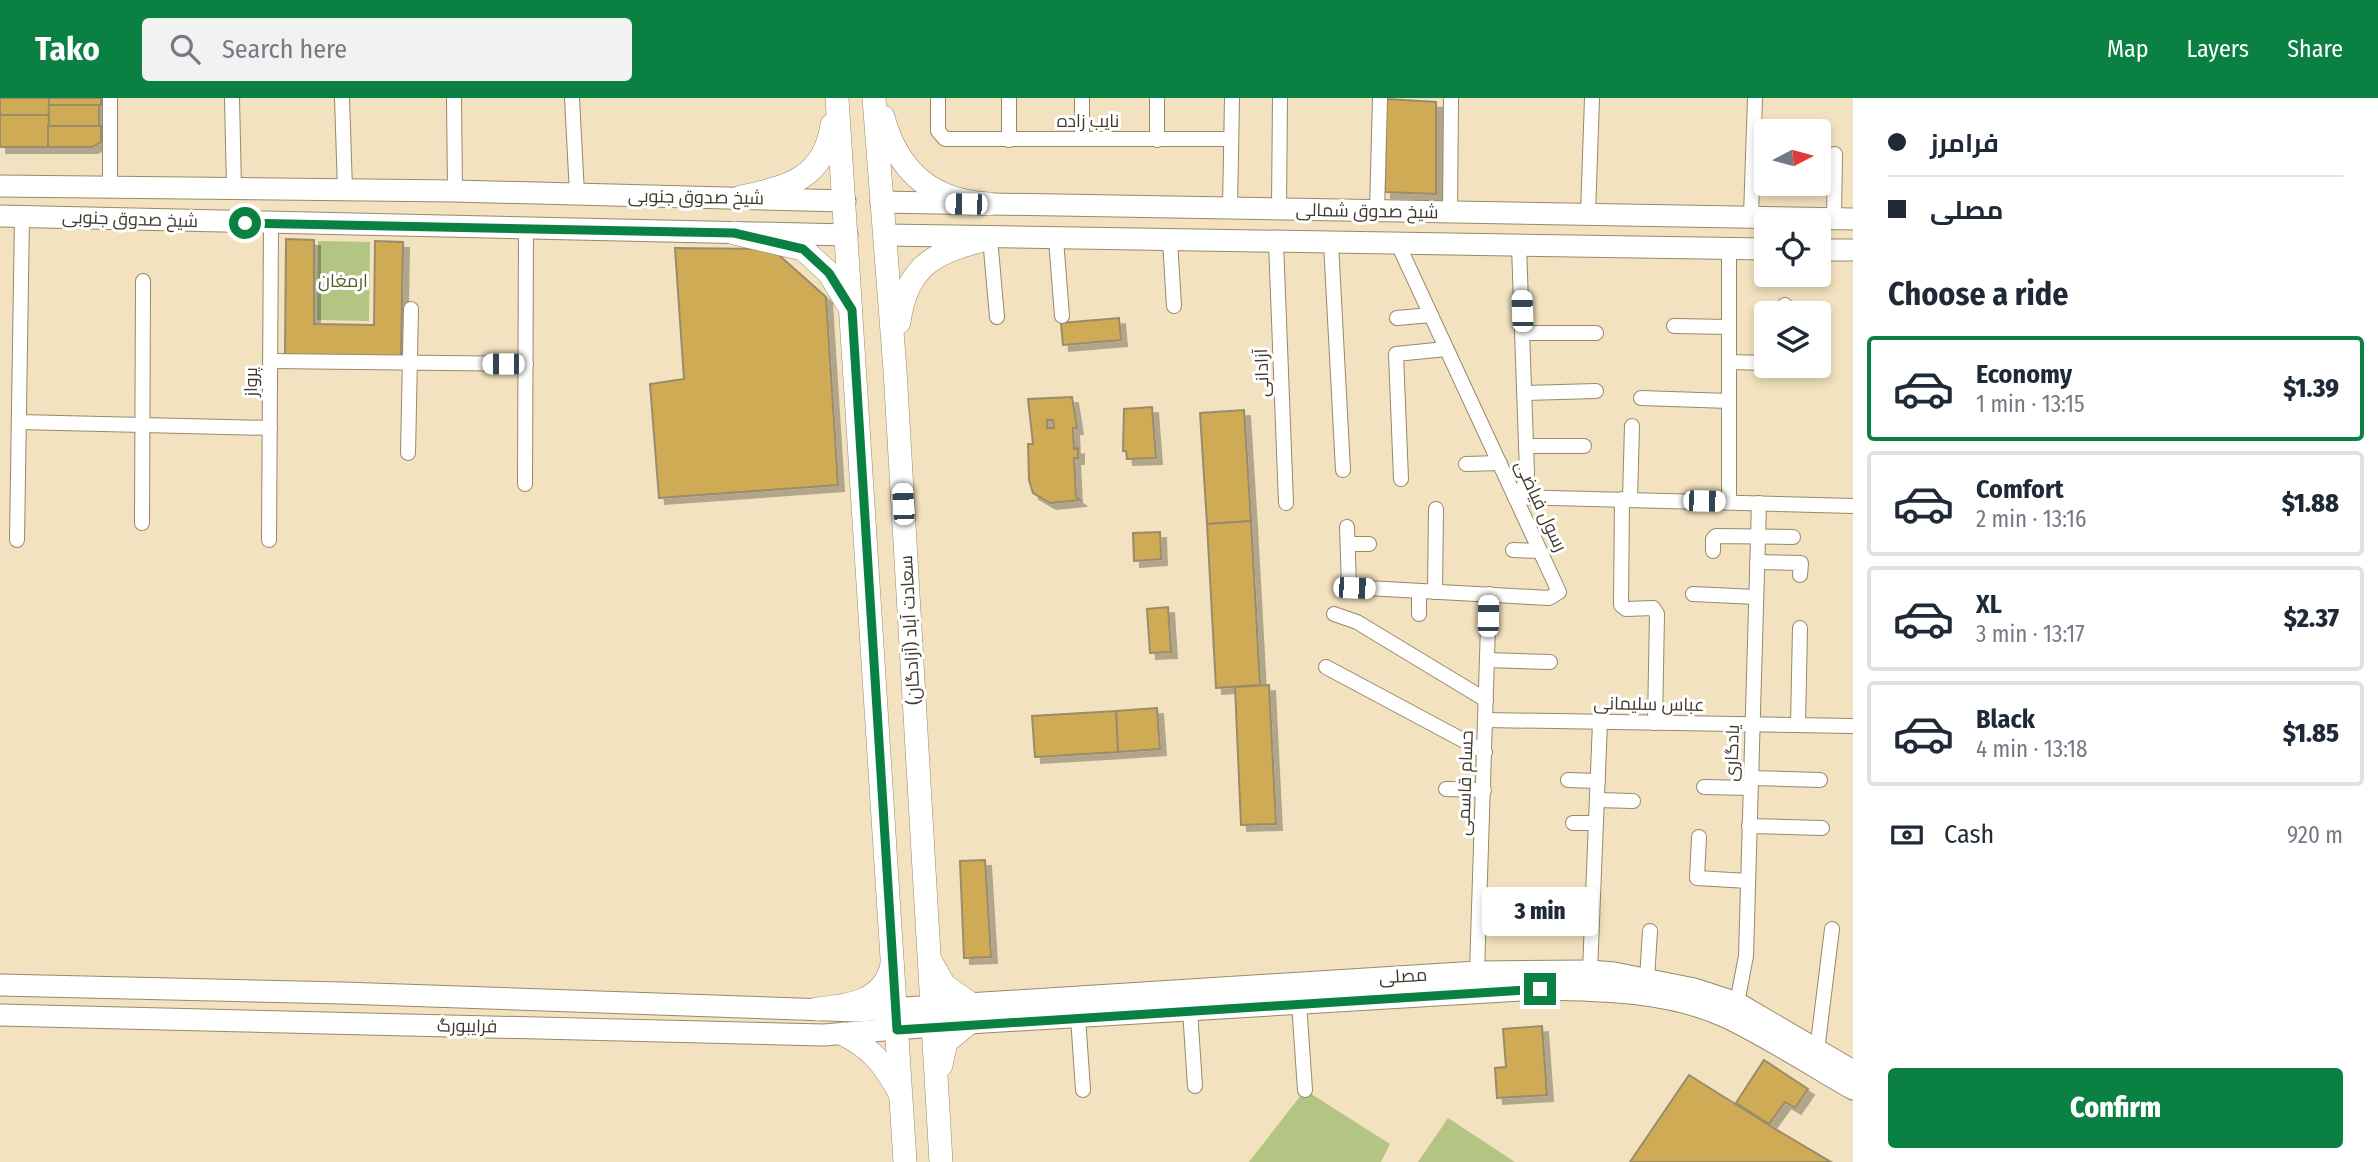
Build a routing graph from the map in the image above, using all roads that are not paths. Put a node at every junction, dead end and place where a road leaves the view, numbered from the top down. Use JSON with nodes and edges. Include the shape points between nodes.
{"nodes":[{"id":1,"x":110,"y":98,"type":"edge"},
{"id":2,"x":232,"y":98,"type":"edge"},
{"id":3,"x":342,"y":98,"type":"edge"},
{"id":4,"x":454,"y":98,"type":"edge"},
{"id":5,"x":572,"y":98,"type":"edge"},
{"id":6,"x":836,"y":98,"type":"edge"},
{"id":7,"x":876,"y":98,"type":"edge"},
{"id":8,"x":938,"y":98,"type":"edge"},
{"id":9,"x":1009,"y":98,"type":"edge"},
{"id":10,"x":1082,"y":98,"type":"edge"},
{"id":11,"x":1157,"y":98,"type":"edge"},
{"id":12,"x":1232,"y":98,"type":"edge"},
{"id":13,"x":1280,"y":98,"type":"edge"},
{"id":14,"x":1380,"y":98,"type":"edge"},
{"id":15,"x":1451,"y":98,"type":"edge"},
{"id":16,"x":1592,"y":98,"type":"edge"},
{"id":17,"x":1755,"y":98,"type":"edge"},
{"id":18,"x":1082,"y":139,"type":"junction"},
{"id":19,"x":1231,"y":139,"type":"junction"},
{"id":20,"x":1009,"y":140,"type":"junction"},
{"id":21,"x":1157,"y":140,"type":"junction"},
{"id":22,"x":1835,"y":154,"type":"dead end"},
{"id":23,"x":0,"y":186,"type":"edge"},
{"id":24,"x":110,"y":187,"type":"junction"},
{"id":25,"x":234,"y":188,"type":"junction"},
{"id":26,"x":345,"y":190,"type":"junction"},
{"id":27,"x":455,"y":191,"type":"junction"},
{"id":28,"x":577,"y":194,"type":"junction"},
{"id":29,"x":741,"y":197,"type":"junction"},
{"id":30,"x":845,"y":201,"type":"junction"},
{"id":31,"x":881,"y":202,"type":"junction"},
{"id":32,"x":989,"y":204,"type":"junction"},
{"id":33,"x":1098,"y":206,"type":"junction"},
{"id":34,"x":1230,"y":208,"type":"junction"},
{"id":35,"x":1279,"y":209,"type":"junction"},
{"id":36,"x":1377,"y":212,"type":"junction"},
{"id":37,"x":1450,"y":214,"type":"junction"},
{"id":38,"x":1588,"y":215,"type":"junction"},
{"id":39,"x":0,"y":216,"type":"edge"},
{"id":40,"x":22,"y":216,"type":"junction"},
{"id":41,"x":1751,"y":216,"type":"junction"},
{"id":42,"x":1843,"y":218,"type":"edge"},
{"id":43,"x":271,"y":223,"type":"junction"},
{"id":44,"x":526,"y":229,"type":"junction"},
{"id":45,"x":734,"y":233,"type":"junction"},
{"id":46,"x":847,"y":235,"type":"junction"},
{"id":47,"x":885,"y":235,"type":"junction"},
{"id":48,"x":990,"y":238,"type":"junction"},
{"id":49,"x":1056,"y":239,"type":"junction"},
{"id":50,"x":1099,"y":239,"type":"junction"},
{"id":51,"x":1170,"y":241,"type":"junction"},
{"id":52,"x":1276,"y":242,"type":"junction"},
{"id":53,"x":1332,"y":243,"type":"junction"},
{"id":54,"x":1398,"y":244,"type":"junction"},
{"id":55,"x":1520,"y":246,"type":"junction"},
{"id":56,"x":1729,"y":249,"type":"junction"},
{"id":57,"x":1754,"y":249,"type":"edge"},
{"id":58,"x":1831,"y":250,"type":"edge"},
{"id":59,"x":1853,"y":250,"type":"edge"},
{"id":60,"x":143,"y":281,"type":"dead end"},
{"id":61,"x":1174,"y":306,"type":"dead end"},
{"id":62,"x":411,"y":309,"type":"dead end"},
{"id":63,"x":852,"y":310,"type":"junction"},
{"id":64,"x":1431,"y":315,"type":"junction"},
{"id":65,"x":1062,"y":316,"type":"dead end"},
{"id":66,"x":997,"y":317,"type":"dead end"},
{"id":67,"x":1397,"y":318,"type":"dead end"},
{"id":68,"x":1674,"y":326,"type":"dead end"},
{"id":69,"x":1729,"y":327,"type":"junction"},
{"id":70,"x":1522,"y":333,"type":"junction"},
{"id":71,"x":1596,"y":333,"type":"dead end"},
{"id":72,"x":1446,"y":349,"type":"junction"},
{"id":73,"x":270,"y":361,"type":"junction"},
{"id":74,"x":1729,"y":362,"type":"junction"},
{"id":75,"x":1754,"y":363,"type":"edge"},
{"id":76,"x":409,"y":364,"type":"junction"},
{"id":77,"x":526,"y":364,"type":"junction"},
{"id":78,"x":895,"y":370,"type":"junction"},
{"id":79,"x":1596,"y":391,"type":"dead end"},
{"id":80,"x":1525,"y":393,"type":"junction"},
{"id":81,"x":1641,"y":398,"type":"dead end"},
{"id":82,"x":1729,"y":401,"type":"junction"},
{"id":83,"x":19,"y":422,"type":"junction"},
{"id":84,"x":142,"y":425,"type":"junction"},
{"id":85,"x":1632,"y":426,"type":"dead end"},
{"id":86,"x":270,"y":428,"type":"junction"},
{"id":87,"x":1526,"y":446,"type":"junction"},
{"id":88,"x":1584,"y":446,"type":"dead end"},
{"id":89,"x":408,"y":453,"type":"dead end"},
{"id":90,"x":1500,"y":463,"type":"junction"},
{"id":91,"x":1466,"y":464,"type":"dead end"},
{"id":92,"x":1343,"y":470,"type":"dead end"},
{"id":93,"x":1401,"y":479,"type":"dead end"},
{"id":94,"x":525,"y":484,"type":"dead end"},
{"id":95,"x":1515,"y":496,"type":"junction"},
{"id":96,"x":1626,"y":499,"type":"junction"},
{"id":97,"x":1729,"y":502,"type":"junction"},
{"id":98,"x":1286,"y":503,"type":"dead end"},
{"id":99,"x":1759,"y":503,"type":"junction"},
{"id":100,"x":1853,"y":506,"type":"edge"},
{"id":101,"x":1436,"y":509,"type":"dead end"},
{"id":102,"x":142,"y":523,"type":"dead end"},
{"id":103,"x":1347,"y":527,"type":"dead end"},
{"id":104,"x":1758,"y":537,"type":"junction"},
{"id":105,"x":1793,"y":537,"type":"dead end"},
{"id":106,"x":17,"y":540,"type":"dead end"},
{"id":107,"x":269,"y":540,"type":"dead end"},
{"id":108,"x":1348,"y":544,"type":"junction"},
{"id":109,"x":1368,"y":544,"type":"dead end"},
{"id":110,"x":1513,"y":550,"type":"dead end"},
{"id":111,"x":1540,"y":551,"type":"junction"},
{"id":112,"x":1713,"y":551,"type":"dead end"},
{"id":113,"x":1757,"y":562,"type":"junction"},
{"id":114,"x":1800,"y":575,"type":"dead end"},
{"id":115,"x":1419,"y":591,"type":"junction"},
{"id":116,"x":1435,"y":592,"type":"junction"},
{"id":117,"x":1489,"y":594,"type":"junction"},
{"id":118,"x":1693,"y":594,"type":"dead end"},
{"id":119,"x":1756,"y":597,"type":"junction"},
{"id":120,"x":1334,"y":614,"type":"dead end"},
{"id":121,"x":1419,"y":614,"type":"dead end"},
{"id":122,"x":1800,"y":628,"type":"dead end"},
{"id":123,"x":1488,"y":660,"type":"junction"},
{"id":124,"x":1550,"y":662,"type":"dead end"},
{"id":125,"x":1326,"y":667,"type":"dead end"},
{"id":126,"x":1486,"y":700,"type":"junction"},
{"id":127,"x":1486,"y":720,"type":"junction"},
{"id":128,"x":1600,"y":722,"type":"junction"},
{"id":129,"x":1655,"y":723,"type":"junction"},
{"id":130,"x":1752,"y":724,"type":"junction"},
{"id":131,"x":1798,"y":725,"type":"junction"},
{"id":132,"x":1853,"y":726,"type":"edge"},
{"id":133,"x":1485,"y":752,"type":"junction"},
{"id":134,"x":1568,"y":780,"type":"dead end"},
{"id":135,"x":1598,"y":780,"type":"junction"},
{"id":136,"x":1820,"y":780,"type":"dead end"},
{"id":137,"x":1750,"y":783,"type":"junction"},
{"id":138,"x":1703,"y":787,"type":"dead end"},
{"id":139,"x":1446,"y":789,"type":"dead end"},
{"id":140,"x":1484,"y":790,"type":"junction"},
{"id":141,"x":1597,"y":800,"type":"junction"},
{"id":142,"x":1633,"y":800,"type":"dead end"},
{"id":143,"x":1573,"y":823,"type":"dead end"},
{"id":144,"x":1596,"y":823,"type":"junction"},
{"id":145,"x":1749,"y":826,"type":"junction"},
{"id":146,"x":1822,"y":828,"type":"dead end"},
{"id":147,"x":1699,"y":837,"type":"dead end"},
{"id":148,"x":1748,"y":881,"type":"junction"},
{"id":149,"x":1832,"y":929,"type":"dead end"},
{"id":150,"x":1650,"y":931,"type":"dead end"},
{"id":151,"x":893,"y":958,"type":"junction"},
{"id":152,"x":929,"y":958,"type":"junction"},
{"id":153,"x":1590,"y":971,"type":"junction"},
{"id":154,"x":1478,"y":972,"type":"junction"},
{"id":155,"x":1647,"y":979,"type":"junction"},
{"id":156,"x":0,"y":985,"type":"edge"},
{"id":157,"x":159,"y":990,"type":"junction"},
{"id":158,"x":208,"y":991,"type":"junction"},
{"id":159,"x":1212,"y":998,"type":"junction"},
{"id":160,"x":1300,"y":1003,"type":"junction"},
{"id":161,"x":1737,"y":1003,"type":"junction"},
{"id":162,"x":817,"y":1009,"type":"junction"},
{"id":163,"x":1190,"y":1010,"type":"junction"},
{"id":164,"x":969,"y":1012,"type":"junction"},
{"id":165,"x":0,"y":1015,"type":"edge"},
{"id":166,"x":933,"y":1015,"type":"junction"},
{"id":167,"x":159,"y":1017,"type":"junction"},
{"id":168,"x":1078,"y":1017,"type":"junction"},
{"id":169,"x":896,"y":1019,"type":"junction"},
{"id":170,"x":204,"y":1020,"type":"junction"},
{"id":171,"x":844,"y":1034,"type":"junction"},
{"id":172,"x":1817,"y":1051,"type":"junction"},
{"id":173,"x":1853,"y":1071,"type":"edge"},
{"id":174,"x":937,"y":1082,"type":"junction"},
{"id":175,"x":1195,"y":1086,"type":"dead end"},
{"id":176,"x":1853,"y":1089,"type":"edge"},
{"id":177,"x":1083,"y":1090,"type":"dead end"},
{"id":178,"x":1305,"y":1090,"type":"dead end"},
{"id":179,"x":901,"y":1096,"type":"junction"},
{"id":180,"x":905,"y":1162,"type":"edge"},
{"id":181,"x":941,"y":1162,"type":"edge"}],
"edges":[{"from":1,"to":24,"type":"street"},
{"from":2,"to":25,"type":"street"},
{"from":3,"to":26,"type":"street"},
{"from":4,"to":27,"type":"street"},
{"from":5,"to":28,"type":"street"},
{"from":6,"to":29,"type":"main road","via":[[828,150],[813,169],[784,187]]},
{"from":6,"to":30,"type":"main road","name":"سعادت آباد (آزادگان)"},
{"from":7,"to":31,"type":"main road","name":"سعادت آباد (آزادگان)"},
{"from":7,"to":32,"type":"main road","via":[[888,136],[907,171],[961,203]]},
{"from":8,"to":20,"type":"street","name":"نایب زاده","via":[[938,131],[945,139]]},
{"from":9,"to":20,"type":"street"},
{"from":10,"to":18,"type":"street"},
{"from":11,"to":21,"type":"street"},
{"from":12,"to":19,"type":"street"},
{"from":13,"to":35,"type":"street"},
{"from":14,"to":36,"type":"street"},
{"from":15,"to":37,"type":"street"},
{"from":16,"to":38,"type":"street"},
{"from":17,"to":41,"type":"street"},
{"from":18,"to":20,"type":"street","name":"نایب زاده"},
{"from":18,"to":21,"type":"street","name":"نایب زاده"},
{"from":19,"to":21,"type":"street","name":"نایب زاده"},
{"from":19,"to":34,"type":"street"},
{"from":22,"to":42,"type":"street"},
{"from":23,"to":24,"type":"main road","name":"شیخ صدوق جنوبی"},
{"from":24,"to":25,"type":"main road","name":"شیخ صدوق جنوبی"},
{"from":25,"to":26,"type":"main road","name":"شیخ صدوق جنوبی"},
{"from":26,"to":27,"type":"main road","name":"شیخ صدوق جنوبی"},
{"from":27,"to":28,"type":"main road","name":"شیخ صدوق جنوبی"},
{"from":28,"to":29,"type":"main road","name":"شیخ صدوق جنوبی"},
{"from":29,"to":30,"type":"main road","name":"شیخ صدوق جنوبی"},
{"from":30,"to":31,"type":"main road"},
{"from":30,"to":46,"type":"main road","name":"سعادت آباد (آزادگان)"},
{"from":31,"to":32,"type":"main road","name":"شیخ صدوق شمالی"},
{"from":31,"to":47,"type":"main road","name":"سعادت آباد (آزادگان)"},
{"from":32,"to":33,"type":"main road","name":"شیخ صدوق شمالی"},
{"from":33,"to":34,"type":"main road","name":"شیخ صدوق شمالی"},
{"from":33,"to":50,"type":"main road"},
{"from":34,"to":35,"type":"main road","name":"شیخ صدوق شمالی"},
{"from":35,"to":36,"type":"main road","name":"شیخ صدوق شمالی"},
{"from":36,"to":37,"type":"main road","name":"شیخ صدوق شمالی"},
{"from":37,"to":38,"type":"main road","name":"شیخ صدوق شمالی"},
{"from":38,"to":41,"type":"main road","name":"شیخ صدوق شمالی"},
{"from":39,"to":40,"type":"main road","name":"شیخ صدوق جنوبی"},
{"from":40,"to":43,"type":"main road","name":"شیخ صدوق جنوبی"},
{"from":40,"to":83,"type":"street"},
{"from":41,"to":42,"type":"main road","name":"شیخ صدوق شمالی"},
{"from":43,"to":44,"type":"main road","name":"شیخ صدوق جنوبی"},
{"from":43,"to":73,"type":"street","name":"پرواز"},
{"from":44,"to":45,"type":"main road","name":"شیخ صدوق جنوبی"},
{"from":44,"to":77,"type":"street"},
{"from":45,"to":46,"type":"main road","name":"شیخ صدوق جنوبی"},
{"from":45,"to":63,"type":"main road","via":[[803,249],[829,273]]},
{"from":46,"to":47,"type":"main road"},
{"from":46,"to":63,"type":"main road","name":"سعادت آباد (آزادگان)"},
{"from":47,"to":48,"type":"main road","name":"شیخ صدوق شمالی"},
{"from":47,"to":78,"type":"main road","name":"سعادت آباد (آزادگان)"},
{"from":48,"to":49,"type":"main road","name":"شیخ صدوق شمالی"},
{"from":48,"to":66,"type":"street"},
{"from":48,"to":78,"type":"main road","via":[[944,250],[906,289]]},
{"from":49,"to":50,"type":"main road","name":"شیخ صدوق شمالی"},
{"from":49,"to":65,"type":"street"},
{"from":50,"to":51,"type":"main road","name":"شیخ صدوق شمالی"},
{"from":51,"to":52,"type":"main road","name":"شیخ صدوق شمالی"},
{"from":51,"to":61,"type":"street"},
{"from":52,"to":53,"type":"main road","name":"شیخ صدوق شمالی"},
{"from":52,"to":98,"type":"street","name":"آزادانی"},
{"from":53,"to":54,"type":"main road","name":"شیخ صدوق شمالی"},
{"from":53,"to":92,"type":"street"},
{"from":54,"to":55,"type":"main road","name":"شیخ صدوق شمالی"},
{"from":54,"to":64,"type":"street","name":"رسول فیاضی"},
{"from":55,"to":56,"type":"main road","name":"شیخ صدوق شمالی"},
{"from":55,"to":70,"type":"street"},
{"from":56,"to":57,"type":"main road","name":"شیخ صدوق شمالی"},
{"from":56,"to":69,"type":"street"},
{"from":58,"to":59,"type":"main road"},
{"from":60,"to":84,"type":"street"},
{"from":62,"to":76,"type":"street"},
{"from":63,"to":151,"type":"main road","name":"سعادت آباد (آزادگان)"},
{"from":64,"to":67,"type":"street"},
{"from":64,"to":72,"type":"street","name":"رسول فیاضی"},
{"from":68,"to":69,"type":"street"},
{"from":69,"to":74,"type":"street"},
{"from":70,"to":71,"type":"street"},
{"from":70,"to":80,"type":"street"},
{"from":72,"to":90,"type":"street","name":"رسول فیاضی"},
{"from":72,"to":93,"type":"street","via":[[1396,354]]},
{"from":73,"to":76,"type":"street"},
{"from":73,"to":86,"type":"street","name":"پرواز"},
{"from":74,"to":75,"type":"street"},
{"from":74,"to":82,"type":"street"},
{"from":76,"to":77,"type":"street"},
{"from":76,"to":89,"type":"street"},
{"from":77,"to":94,"type":"street"},
{"from":78,"to":152,"type":"main road","name":"سعادت آباد (آزادگان)"},
{"from":79,"to":80,"type":"street"},
{"from":80,"to":87,"type":"street"},
{"from":81,"to":82,"type":"street"},
{"from":82,"to":97,"type":"street"},
{"from":83,"to":84,"type":"street"},
{"from":83,"to":106,"type":"street"},
{"from":84,"to":86,"type":"street"},
{"from":84,"to":102,"type":"street"},
{"from":85,"to":96,"type":"street"},
{"from":86,"to":107,"type":"street","name":"پرواز"},
{"from":87,"to":88,"type":"street"},
{"from":87,"to":95,"type":"street","via":[[1527,473]]},
{"from":90,"to":91,"type":"street"},
{"from":90,"to":95,"type":"street","name":"رسول فیاضی"},
{"from":95,"to":96,"type":"street"},
{"from":95,"to":111,"type":"street","name":"رسول فیاضی"},
{"from":96,"to":97,"type":"street"},
{"from":96,"to":129,"type":"street","via":[[1621,605],[1626,609],[1653,608],[1657,614]]},
{"from":97,"to":99,"type":"street"},
{"from":99,"to":100,"type":"street"},
{"from":99,"to":104,"type":"street","name":"یادگاری"},
{"from":101,"to":116,"type":"street"},
{"from":103,"to":108,"type":"street"},
{"from":104,"to":105,"type":"street"},
{"from":104,"to":112,"type":"street","via":[[1716,536]]},
{"from":104,"to":113,"type":"street","name":"یادگاری"},
{"from":108,"to":109,"type":"street"},
{"from":108,"to":115,"type":"street","name":"رسول فیاضی","via":[[1349,587]]},
{"from":110,"to":111,"type":"street"},
{"from":111,"to":117,"type":"street","name":"رسول فیاضی","via":[[1558,588],[1556,596]]},
{"from":113,"to":114,"type":"street","via":[[1801,563]]},
{"from":113,"to":119,"type":"street","name":"یادگاری"},
{"from":115,"to":116,"type":"street","name":"رسول فیاضی"},
{"from":115,"to":121,"type":"street"},
{"from":116,"to":117,"type":"street","name":"رسول فیاضی"},
{"from":117,"to":123,"type":"street","name":"حسام قاسمی"},
{"from":118,"to":119,"type":"street"},
{"from":119,"to":130,"type":"street","name":"یادگاری"},
{"from":120,"to":126,"type":"street","via":[[1357,622]]},
{"from":122,"to":131,"type":"street"},
{"from":123,"to":124,"type":"street"},
{"from":123,"to":126,"type":"street","name":"حسام قاسمی"},
{"from":125,"to":133,"type":"street"},
{"from":126,"to":127,"type":"street","name":"حسام قاسمی"},
{"from":127,"to":128,"type":"street","name":"عباس سلیمانی"},
{"from":127,"to":133,"type":"street","name":"حسام قاسمی"},
{"from":128,"to":129,"type":"street","name":"عباس سلیمانی"},
{"from":128,"to":135,"type":"street"},
{"from":129,"to":130,"type":"street","name":"عباس سلیمانی"},
{"from":130,"to":131,"type":"street","name":"عباس سلیمانی"},
{"from":130,"to":137,"type":"street","name":"یادگاری"},
{"from":131,"to":132,"type":"street","name":"عباس سلیمانی"},
{"from":133,"to":140,"type":"street","name":"حسام قاسمی"},
{"from":134,"to":135,"type":"street"},
{"from":135,"to":141,"type":"street"},
{"from":136,"to":137,"type":"street"},
{"from":137,"to":138,"type":"street"},
{"from":137,"to":145,"type":"street","name":"یادگاری"},
{"from":139,"to":140,"type":"street"},
{"from":140,"to":154,"type":"street","name":"حسام قاسمی"},
{"from":141,"to":142,"type":"street"},
{"from":141,"to":144,"type":"street"},
{"from":143,"to":144,"type":"street"},
{"from":144,"to":153,"type":"street"},
{"from":145,"to":146,"type":"street"},
{"from":145,"to":148,"type":"street","name":"یادگاری"},
{"from":147,"to":148,"type":"street","via":[[1697,877]]},
{"from":148,"to":161,"type":"street","name":"یادگاری","via":[[1746,956]]},
{"from":149,"to":172,"type":"street"},
{"from":150,"to":155,"type":"street"},
{"from":151,"to":162,"type":"main road","via":[[883,987],[866,1000]]},
{"from":151,"to":169,"type":"main road","name":"سعادت آباد (آزادگان)"},
{"from":152,"to":164,"type":"main road","via":[[944,985]]},
{"from":152,"to":166,"type":"main road","name":"سعادت آباد (آزادگان)"},
{"from":153,"to":154,"type":"main road","name":"مصلی"},
{"from":153,"to":155,"type":"main road","name":"مصلی"},
{"from":154,"to":159,"type":"main road","name":"مصلی"},
{"from":155,"to":161,"type":"main road","name":"مصلی"},
{"from":156,"to":157,"type":"main road","name":"فرایبورگ"},
{"from":157,"to":158,"type":"main road","name":"فرایبورگ"},
{"from":157,"to":167,"type":"main road","via":[[166,1004]]},
{"from":158,"to":162,"type":"main road","name":"فرایبورگ"},
{"from":158,"to":170,"type":"main road","via":[[198,996],[195,1006]]},
{"from":159,"to":160,"type":"main road","name":"مصلی"},
{"from":159,"to":163,"type":"main road","name":"مصلی"},
{"from":159,"to":164,"type":"main road","name":"مصلی"},
{"from":160,"to":176,"type":"main road","name":"مصلی","via":[[1540,989],[1616,990],[1725,1017]]},
{"from":160,"to":178,"type":"street"},
{"from":161,"to":172,"type":"main road","name":"مصلی"},
{"from":162,"to":169,"type":"main road","name":"فرایبورگ"},
{"from":163,"to":168,"type":"main road","name":"مصلی"},
{"from":163,"to":175,"type":"street"},
{"from":164,"to":166,"type":"main road","name":"مصلی"},
{"from":164,"to":168,"type":"main road","name":"مصلی"},
{"from":164,"to":174,"type":"main road","via":[[946,1042]]},
{"from":165,"to":167,"type":"main road","name":"فرایبورگ"},
{"from":166,"to":169,"type":"main road","name":"فرایبورگ"},
{"from":166,"to":174,"type":"main road","name":"سعادت آباد (آزادگان)"},
{"from":167,"to":170,"type":"main road","name":"فرایبورگ"},
{"from":168,"to":177,"type":"street"},
{"from":169,"to":171,"type":"main road","name":"فرایبورگ"},
{"from":169,"to":179,"type":"main road","name":"سعادت آباد (آزادگان)"},
{"from":170,"to":171,"type":"main road","name":"فرایبورگ"},
{"from":171,"to":179,"type":"main road","via":[[883,1062]]},
{"from":172,"to":173,"type":"main road","name":"مصلی"},
{"from":174,"to":181,"type":"main road","name":"سعادت آباد (آزادگان)"},
{"from":179,"to":180,"type":"main road","name":"سعادت آباد (آزادگان)"}]}
